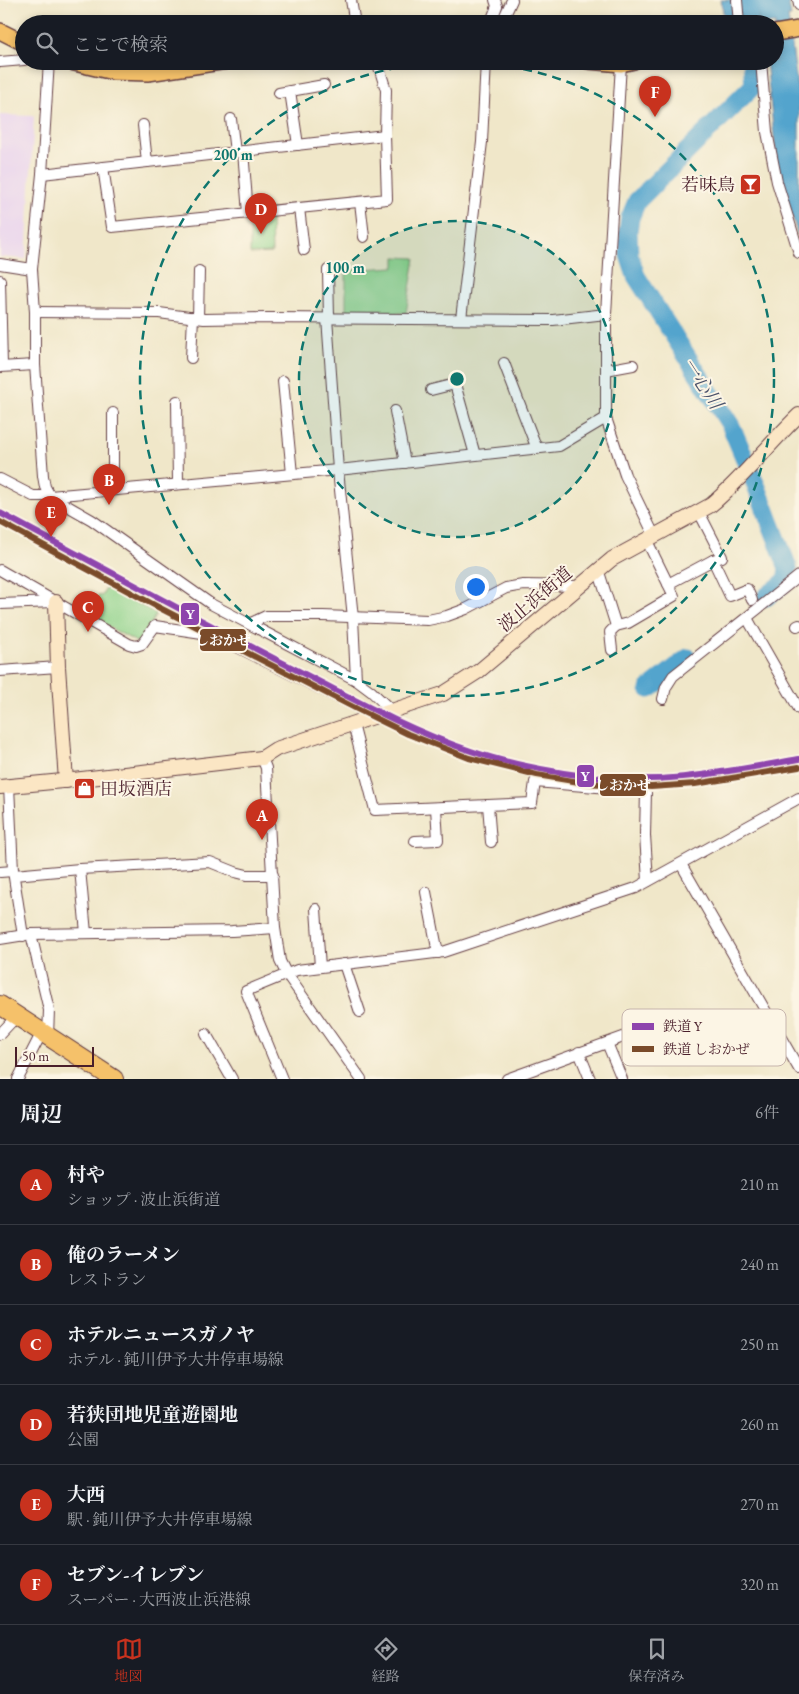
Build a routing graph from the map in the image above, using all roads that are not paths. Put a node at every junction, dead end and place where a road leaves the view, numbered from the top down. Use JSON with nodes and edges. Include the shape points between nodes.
{"nodes":[{"id":1,"x":351,"y":0,"type":"edge"},
{"id":2,"x":495,"y":0,"type":"edge"},
{"id":3,"x":512,"y":0,"type":"edge"},
{"id":4,"x":737,"y":0,"type":"edge"},
{"id":5,"x":798,"y":0,"type":"edge"},
{"id":6,"x":799,"y":5,"type":"edge"},
{"id":7,"x":354,"y":15,"type":"edge"},
{"id":8,"x":494,"y":15,"type":"edge"},
{"id":9,"x":505,"y":15,"type":"edge"},
{"id":10,"x":738,"y":15,"type":"edge"},
{"id":11,"x":797,"y":29,"type":"edge"},
{"id":12,"x":0,"y":31,"type":"edge"},
{"id":13,"x":784,"y":31,"type":"edge"},
{"id":14,"x":15,"y":39,"type":"edge"},
{"id":15,"x":15,"y":61,"type":"edge"},
{"id":16,"x":0,"y":62,"type":"edge"},
{"id":17,"x":48,"y":70,"type":"edge"},
{"id":18,"x":104,"y":70,"type":"edge"},
{"id":19,"x":168,"y":70,"type":"edge"},
{"id":20,"x":380,"y":70,"type":"edge"},
{"id":21,"x":486,"y":70,"type":"edge"},
{"id":22,"x":626,"y":70,"type":"edge"},
{"id":23,"x":762,"y":70,"type":"edge"},
{"id":24,"x":324,"y":86,"type":"dead end"},
{"id":25,"x":290,"y":91,"type":"junction"},
{"id":26,"x":279,"y":93,"type":"dead end"},
{"id":27,"x":231,"y":119,"type":"dead end"},
{"id":28,"x":143,"y":125,"type":"dead end"},
{"id":29,"x":385,"y":135,"type":"junction"},
{"id":30,"x":298,"y":145,"type":"junction"},
{"id":31,"x":239,"y":152,"type":"junction"},
{"id":32,"x":147,"y":162,"type":"junction"},
{"id":33,"x":103,"y":167,"type":"junction"},
{"id":34,"x":42,"y":174,"type":"junction"},
{"id":35,"x":360,"y":202,"type":"junction"},
{"id":36,"x":298,"y":208,"type":"junction"},
{"id":37,"x":248,"y":213,"type":"junction"},
{"id":38,"x":364,"y":238,"type":"dead end"},
{"id":39,"x":304,"y":250,"type":"dead end"},
{"id":40,"x":799,"y":253,"type":"edge"},
{"id":41,"x":0,"y":264,"type":"edge"},
{"id":42,"x":32,"y":269,"type":"junction"},
{"id":43,"x":328,"y":270,"type":"dead end"},
{"id":44,"x":199,"y":271,"type":"dead end"},
{"id":45,"x":0,"y":280,"type":"edge"},
{"id":46,"x":35,"y":312,"type":"junction"},
{"id":47,"x":606,"y":314,"type":"junction"},
{"id":48,"x":195,"y":318,"type":"junction"},
{"id":49,"x":328,"y":318,"type":"junction"},
{"id":50,"x":461,"y":319,"type":"junction"},
{"id":51,"x":191,"y":358,"type":"dead end"},
{"id":52,"x":504,"y":363,"type":"dead end"},
{"id":53,"x":35,"y":364,"type":"junction"},
{"id":54,"x":633,"y":365,"type":"dead end"},
{"id":55,"x":1,"y":366,"type":"edge"},
{"id":56,"x":606,"y":370,"type":"junction"},
{"id":57,"x":283,"y":381,"type":"dead end"},
{"id":58,"x":431,"y":390,"type":"dead end"},
{"id":59,"x":177,"y":401,"type":"dead end"},
{"id":60,"x":394,"y":411,"type":"dead end"},
{"id":61,"x":113,"y":413,"type":"dead end"},
{"id":62,"x":799,"y":415,"type":"edge"},
{"id":63,"x":606,"y":418,"type":"junction"},
{"id":64,"x":537,"y":449,"type":"junction"},
{"id":65,"x":475,"y":455,"type":"junction"},
{"id":66,"x":406,"y":463,"type":"junction"},
{"id":67,"x":338,"y":470,"type":"junction"},
{"id":68,"x":292,"y":474,"type":"junction"},
{"id":69,"x":0,"y":479,"type":"edge"},
{"id":70,"x":178,"y":484,"type":"junction"},
{"id":71,"x":113,"y":490,"type":"junction"},
{"id":72,"x":50,"y":496,"type":"junction"},
{"id":73,"x":699,"y":512,"type":"junction"},
{"id":74,"x":650,"y":537,"type":"junction"},
{"id":75,"x":713,"y":560,"type":"junction"},
{"id":76,"x":598,"y":569,"type":"junction"},
{"id":77,"x":0,"y":570,"type":"edge"},
{"id":78,"x":799,"y":576,"type":"edge"},
{"id":79,"x":668,"y":584,"type":"junction"},
{"id":80,"x":580,"y":586,"type":"junction"},
{"id":81,"x":752,"y":600,"type":"dead end"},
{"id":82,"x":56,"y":602,"type":"junction"},
{"id":83,"x":0,"y":604,"type":"edge"},
{"id":84,"x":353,"y":618,"type":"junction"},
{"id":85,"x":747,"y":618,"type":"junction"},
{"id":86,"x":249,"y":624,"type":"junction"},
{"id":87,"x":616,"y":626,"type":"junction"},
{"id":88,"x":612,"y":650,"type":"dead end"},
{"id":89,"x":58,"y":667,"type":"junction"},
{"id":90,"x":0,"y":671,"type":"edge"},
{"id":91,"x":356,"y":680,"type":"junction"},
{"id":92,"x":662,"y":699,"type":"dead end"},
{"id":93,"x":799,"y":709,"type":"edge"},
{"id":94,"x":392,"y":711,"type":"junction"},
{"id":95,"x":372,"y":718,"type":"junction"},
{"id":96,"x":353,"y":724,"type":"junction"},
{"id":97,"x":262,"y":758,"type":"junction"},
{"id":98,"x":66,"y":781,"type":"junction"},
{"id":99,"x":4,"y":786,"type":"edge"},
{"id":100,"x":799,"y":798,"type":"edge"},
{"id":101,"x":488,"y":805,"type":"junction"},
{"id":102,"x":436,"y":808,"type":"junction"},
{"id":103,"x":415,"y":841,"type":"dead end"},
{"id":104,"x":490,"y":842,"type":"dead end"},
{"id":105,"x":681,"y":864,"type":"junction"},
{"id":106,"x":80,"y":869,"type":"junction"},
{"id":107,"x":0,"y":872,"type":"edge"},
{"id":108,"x":14,"y":873,"type":"junction"},
{"id":109,"x":273,"y":875,"type":"junction"},
{"id":110,"x":648,"y":881,"type":"junction"},
{"id":111,"x":426,"y":892,"type":"dead end"},
{"id":112,"x":316,"y":909,"type":"dead end"},
{"id":113,"x":275,"y":928,"type":"junction"},
{"id":114,"x":86,"y":933,"type":"junction"},
{"id":115,"x":27,"y":935,"type":"junction"},
{"id":116,"x":0,"y":939,"type":"edge"},
{"id":117,"x":438,"y":953,"type":"junction"},
{"id":118,"x":344,"y":964,"type":"junction"},
{"id":119,"x":320,"y":967,"type":"junction"},
{"id":120,"x":286,"y":974,"type":"junction"},
{"id":121,"x":0,"y":1005,"type":"edge"},
{"id":122,"x":764,"y":1009,"type":"edge"},
{"id":123,"x":360,"y":1012,"type":"dead end"},
{"id":124,"x":18,"y":1016,"type":"junction"},
{"id":125,"x":0,"y":1034,"type":"edge"},
{"id":126,"x":45,"y":1034,"type":"junction"},
{"id":127,"x":206,"y":1034,"type":"dead end"},
{"id":128,"x":622,"y":1038,"type":"edge"},
{"id":129,"x":607,"y":1043,"type":"junction"},
{"id":130,"x":786,"y":1046,"type":"edge"},
{"id":131,"x":579,"y":1052,"type":"junction"},
{"id":132,"x":799,"y":1069,"type":"edge"},
{"id":133,"x":18,"y":1079,"type":"edge"},
{"id":134,"x":114,"y":1079,"type":"edge"},
{"id":135,"x":232,"y":1079,"type":"edge"},
{"id":136,"x":282,"y":1079,"type":"edge"},
{"id":137,"x":361,"y":1079,"type":"edge"},
{"id":138,"x":507,"y":1079,"type":"edge"},
{"id":139,"x":590,"y":1079,"type":"edge"},
{"id":140,"x":622,"y":1079,"type":"edge"}],
"edges":[{"from":1,"to":7,"type":"street"},
{"from":2,"to":8,"type":"street","via":[[497,6]]},
{"from":3,"to":9,"type":"street"},
{"from":4,"to":10,"type":"street"},
{"from":5,"to":6,"type":"street"},
{"from":11,"to":13,"type":"main road"},
{"from":12,"to":14,"type":"main road"},
{"from":15,"to":16,"type":"street"},
{"from":17,"to":34,"type":"street"},
{"from":18,"to":19,"type":"main road","via":[[148,73]]},
{"from":20,"to":29,"type":"street","via":[[386,90]]},
{"from":21,"to":50,"type":"street","via":[[482,142]]},
{"from":22,"to":47,"type":"street"},
{"from":23,"to":40,"type":"street","via":[[767,132],[777,182]]},
{"from":24,"to":25,"type":"street"},
{"from":25,"to":26,"type":"street"},
{"from":25,"to":30,"type":"street"},
{"from":27,"to":31,"type":"street"},
{"from":28,"to":32,"type":"street"},
{"from":29,"to":30,"type":"street"},
{"from":29,"to":35,"type":"street","via":[[388,199]]},
{"from":30,"to":31,"type":"street"},
{"from":31,"to":32,"type":"street"},
{"from":31,"to":37,"type":"street"},
{"from":32,"to":33,"type":"street"},
{"from":33,"to":34,"type":"street"},
{"from":33,"to":37,"type":"street","via":[[112,227]]},
{"from":34,"to":42,"type":"street"},
{"from":35,"to":36,"type":"street"},
{"from":35,"to":38,"type":"street"},
{"from":36,"to":37,"type":"street"},
{"from":36,"to":39,"type":"street"},
{"from":41,"to":42,"type":"street"},
{"from":42,"to":46,"type":"street"},
{"from":43,"to":49,"type":"street"},
{"from":44,"to":48,"type":"street"},
{"from":45,"to":55,"type":"street"},
{"from":46,"to":48,"type":"street","via":[[159,313]]},
{"from":46,"to":53,"type":"street"},
{"from":47,"to":50,"type":"street","via":[[553,320]]},
{"from":47,"to":56,"type":"street"},
{"from":48,"to":49,"type":"street"},
{"from":48,"to":51,"type":"street"},
{"from":49,"to":50,"type":"street"},
{"from":49,"to":67,"type":"street"},
{"from":52,"to":64,"type":"street"},
{"from":53,"to":55,"type":"street"},
{"from":53,"to":72,"type":"street","via":[[43,476]]},
{"from":54,"to":56,"type":"street"},
{"from":56,"to":63,"type":"street"},
{"from":57,"to":68,"type":"street"},
{"from":58,"to":65,"type":"street","via":[[455,384]]},
{"from":59,"to":70,"type":"street"},
{"from":60,"to":66,"type":"street"},
{"from":61,"to":71,"type":"street"},
{"from":62,"to":73,"type":"street","name":"波止浜街道","via":[[724,494]]},
{"from":63,"to":64,"type":"street","via":[[559,446]]},
{"from":63,"to":74,"type":"street"},
{"from":64,"to":65,"type":"street"},
{"from":65,"to":66,"type":"street"},
{"from":66,"to":67,"type":"street"},
{"from":67,"to":68,"type":"street"},
{"from":67,"to":84,"type":"street"},
{"from":68,"to":70,"type":"street"},
{"from":69,"to":72,"type":"street","via":[[33,496]]},
{"from":70,"to":71,"type":"street"},
{"from":71,"to":72,"type":"street"},
{"from":72,"to":86,"type":"street","via":[[93,521],[211,604]]},
{"from":73,"to":74,"type":"street","name":"波止浜街道"},
{"from":73,"to":75,"type":"street","via":[[722,557]]},
{"from":74,"to":76,"type":"street","name":"波止浜街道"},
{"from":74,"to":79,"type":"street"},
{"from":75,"to":79,"type":"street"},
{"from":75,"to":81,"type":"street","via":[[730,596],[747,589]]},
{"from":76,"to":80,"type":"street","name":"波止浜街道"},
{"from":76,"to":87,"type":"street"},
{"from":77,"to":82,"type":"street"},
{"from":78,"to":85,"type":"street"},
{"from":79,"to":87,"type":"street","via":[[674,596],[628,623]]},
{"from":80,"to":84,"type":"street","via":[[523,585],[506,588],[466,609],[428,620]]},
{"from":80,"to":94,"type":"street","name":"波止浜街道","via":[[458,685],[443,694]]},
{"from":82,"to":83,"type":"street"},
{"from":82,"to":89,"type":"street"},
{"from":82,"to":95,"type":"street","via":[[136,646],[142,644],[155,626],[202,633],[223,640]]},
{"from":84,"to":86,"type":"street","via":[[266,616]]},
{"from":84,"to":91,"type":"street"},
{"from":85,"to":92,"type":"street","via":[[673,676]]},
{"from":85,"to":93,"type":"street"},
{"from":86,"to":91,"type":"street"},
{"from":87,"to":88,"type":"street","via":[[610,632]]},
{"from":89,"to":90,"type":"street"},
{"from":89,"to":98,"type":"street"},
{"from":91,"to":94,"type":"street"},
{"from":94,"to":95,"type":"street","name":"波止浜街道"},
{"from":95,"to":96,"type":"street","name":"波止浜街道"},
{"from":96,"to":97,"type":"street","name":"波止浜街道","via":[[276,749]]},
{"from":96,"to":102,"type":"street","via":[[374,810]]},
{"from":97,"to":98,"type":"street"},
{"from":97,"to":109,"type":"street","via":[[266,768]]},
{"from":98,"to":99,"type":"street"},
{"from":99,"to":108,"type":"street"},
{"from":100,"to":105,"type":"street"},
{"from":101,"to":102,"type":"street"},
{"from":101,"to":104,"type":"street"},
{"from":101,"to":110,"type":"street","via":[[532,803],[535,782],[646,791]]},
{"from":102,"to":103,"type":"street","via":[[438,840]]},
{"from":105,"to":110,"type":"street"},
{"from":105,"to":122,"type":"street"},
{"from":106,"to":108,"type":"street"},
{"from":106,"to":109,"type":"street","via":[[210,862],[247,875]]},
{"from":106,"to":114,"type":"street"},
{"from":107,"to":108,"type":"street"},
{"from":108,"to":115,"type":"street"},
{"from":109,"to":113,"type":"street"},
{"from":110,"to":117,"type":"street","via":[[636,888]]},
{"from":111,"to":117,"type":"street"},
{"from":112,"to":119,"type":"street"},
{"from":113,"to":114,"type":"street"},
{"from":113,"to":120,"type":"street","via":[[280,961]]},
{"from":114,"to":115,"type":"street"},
{"from":115,"to":116,"type":"street"},
{"from":115,"to":126,"type":"street","via":[[48,1010]]},
{"from":117,"to":118,"type":"street"},
{"from":118,"to":119,"type":"street"},
{"from":118,"to":123,"type":"street"},
{"from":119,"to":120,"type":"street"},
{"from":120,"to":136,"type":"street","via":[[246,991]]},
{"from":120,"to":137,"type":"street"},
{"from":121,"to":124,"type":"highway"},
{"from":124,"to":125,"type":"street"},
{"from":124,"to":126,"type":"highway"},
{"from":126,"to":133,"type":"street"},
{"from":126,"to":134,"type":"highway"},
{"from":127,"to":135,"type":"street"},
{"from":128,"to":129,"type":"street"},
{"from":129,"to":131,"type":"street"},
{"from":129,"to":140,"type":"street"},
{"from":130,"to":132,"type":"street"},
{"from":131,"to":138,"type":"street"},
{"from":131,"to":139,"type":"street"}]}
